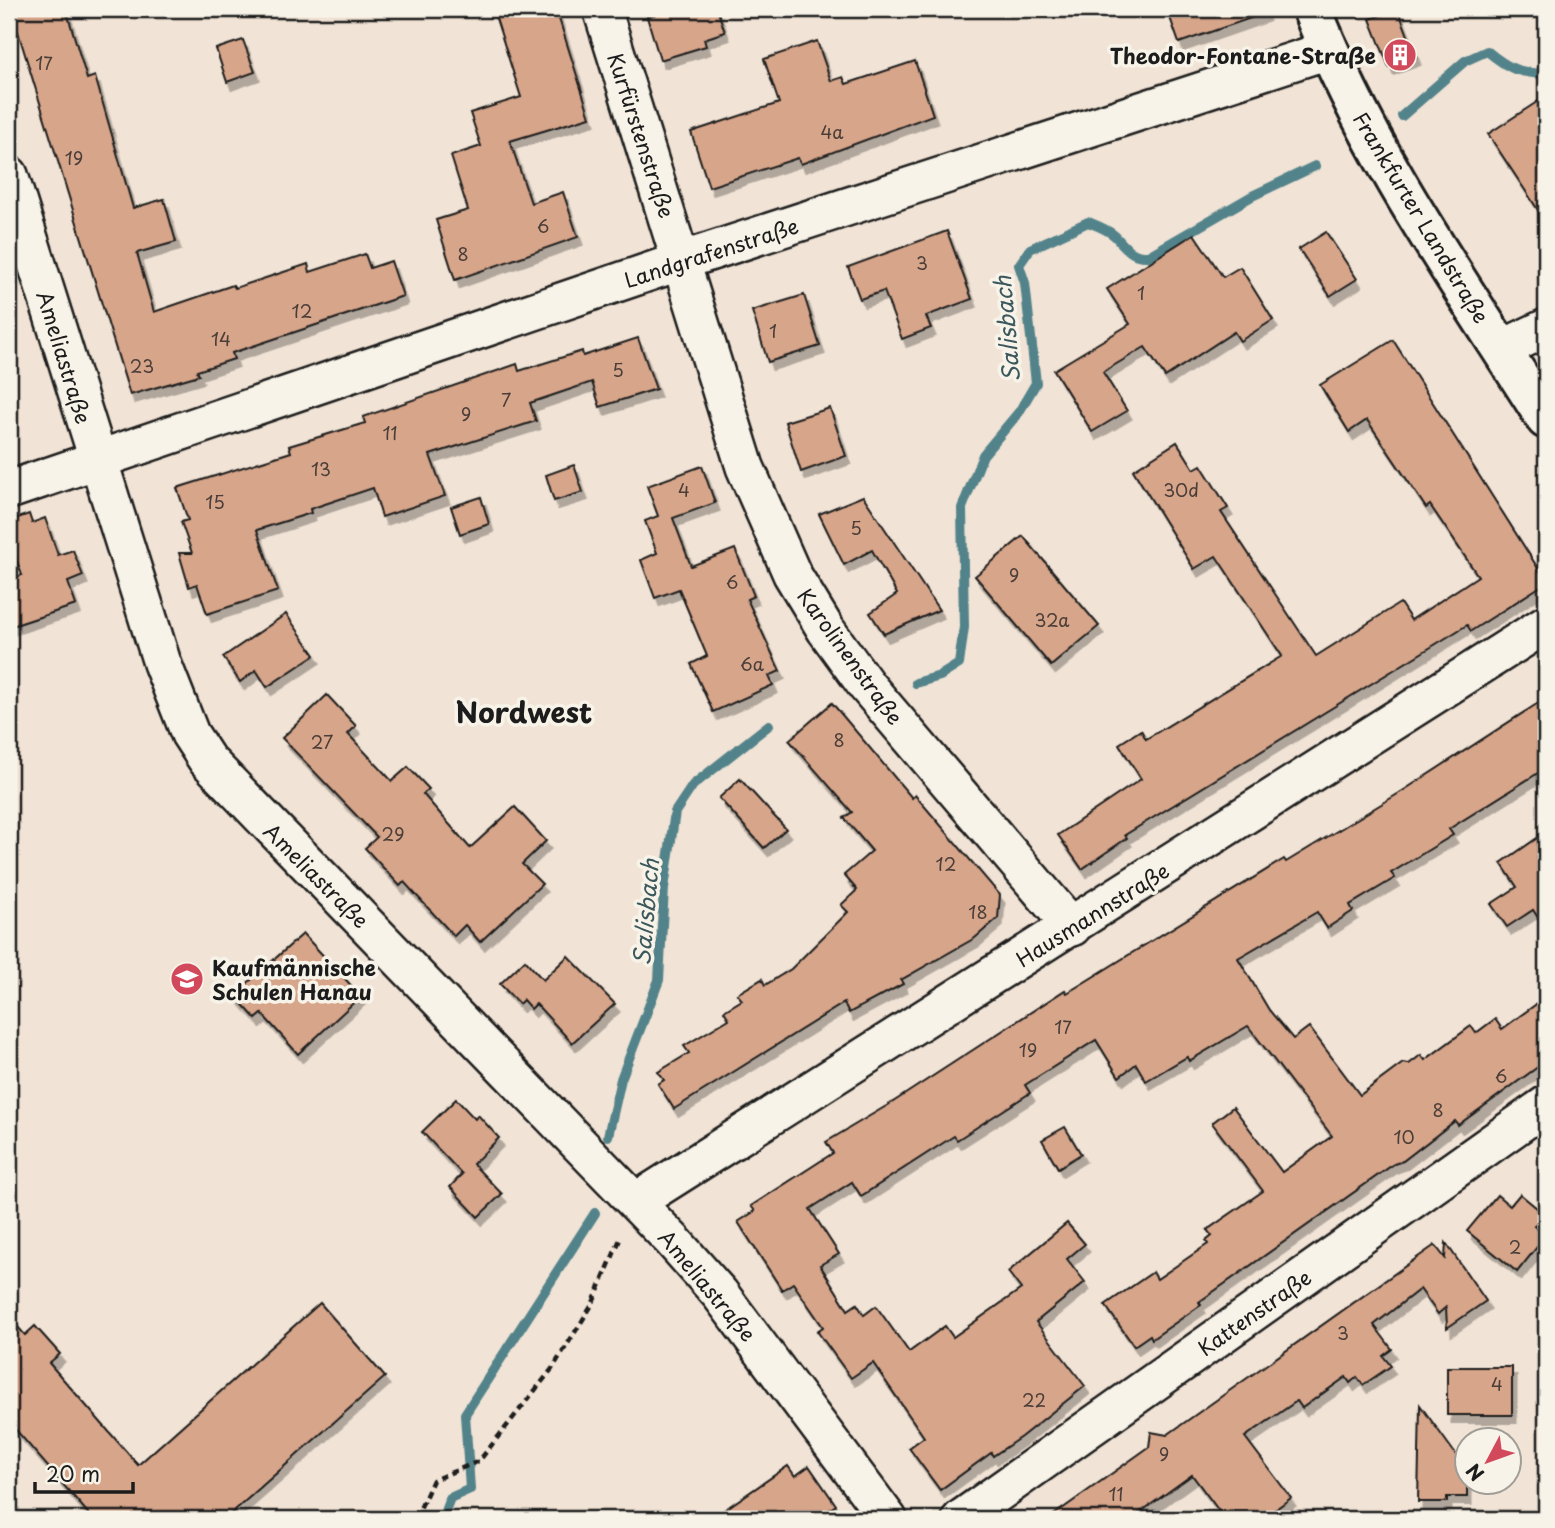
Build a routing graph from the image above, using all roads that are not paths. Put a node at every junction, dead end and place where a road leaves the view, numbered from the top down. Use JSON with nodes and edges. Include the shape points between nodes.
{"nodes":[{"id":1,"x":602,"y":9,"type":"edge"},
{"id":2,"x":1312,"y":9,"type":"edge"},
{"id":3,"x":1328,"y":50,"type":"junction"},
{"id":4,"x":9,"y":175,"type":"edge"},
{"id":5,"x":681,"y":261,"type":"junction"},
{"id":6,"x":1546,"y":328,"type":"edge"},
{"id":7,"x":1502,"y":349,"type":"junction"},
{"id":8,"x":1546,"y":419,"type":"edge"},
{"id":9,"x":97,"y":461,"type":"junction"},
{"id":10,"x":9,"y":490,"type":"edge"},
{"id":11,"x":1546,"y":624,"type":"edge"},
{"id":12,"x":1072,"y":927,"type":"junction"},
{"id":13,"x":1546,"y":1105,"type":"edge"},
{"id":14,"x":637,"y":1201,"type":"junction"},
{"id":15,"x":888,"y":1519,"type":"edge"},
{"id":16,"x":961,"y":1519,"type":"edge"}],
"edges":[{"from":1,"to":5,"type":"street","name":"Kurfürstenstraße"},
{"from":2,"to":3,"type":"main road","name":"Frankfurter Landstraße"},
{"from":3,"to":5,"type":"street","name":"Landgrafenstraße"},
{"from":3,"to":7,"type":"main road","name":"Frankfurter Landstraße","via":[[1404,196]]},
{"from":4,"to":9,"type":"street","name":"Ameliastraße"},
{"from":5,"to":9,"type":"street","name":"Landgrafenstraße"},
{"from":5,"to":12,"type":"street","name":"Karolinenstraße","via":[[745,467],[792,574],[866,685]]},
{"from":6,"to":7,"type":"street"},
{"from":7,"to":8,"type":"main road","name":"Frankfurter Landstraße"},
{"from":9,"to":10,"type":"street","name":"Landgrafenstraße"},
{"from":9,"to":14,"type":"street","name":"Ameliastraße","via":[[176,702],[207,760]]},
{"from":11,"to":12,"type":"street","name":"Hausmannstraße"},
{"from":12,"to":14,"type":"street","name":"Hausmannstraße"},
{"from":13,"to":16,"type":"street","name":"Kattenstraße"},
{"from":14,"to":15,"type":"street","name":"Ameliastraße","via":[[720,1294]]}]}
